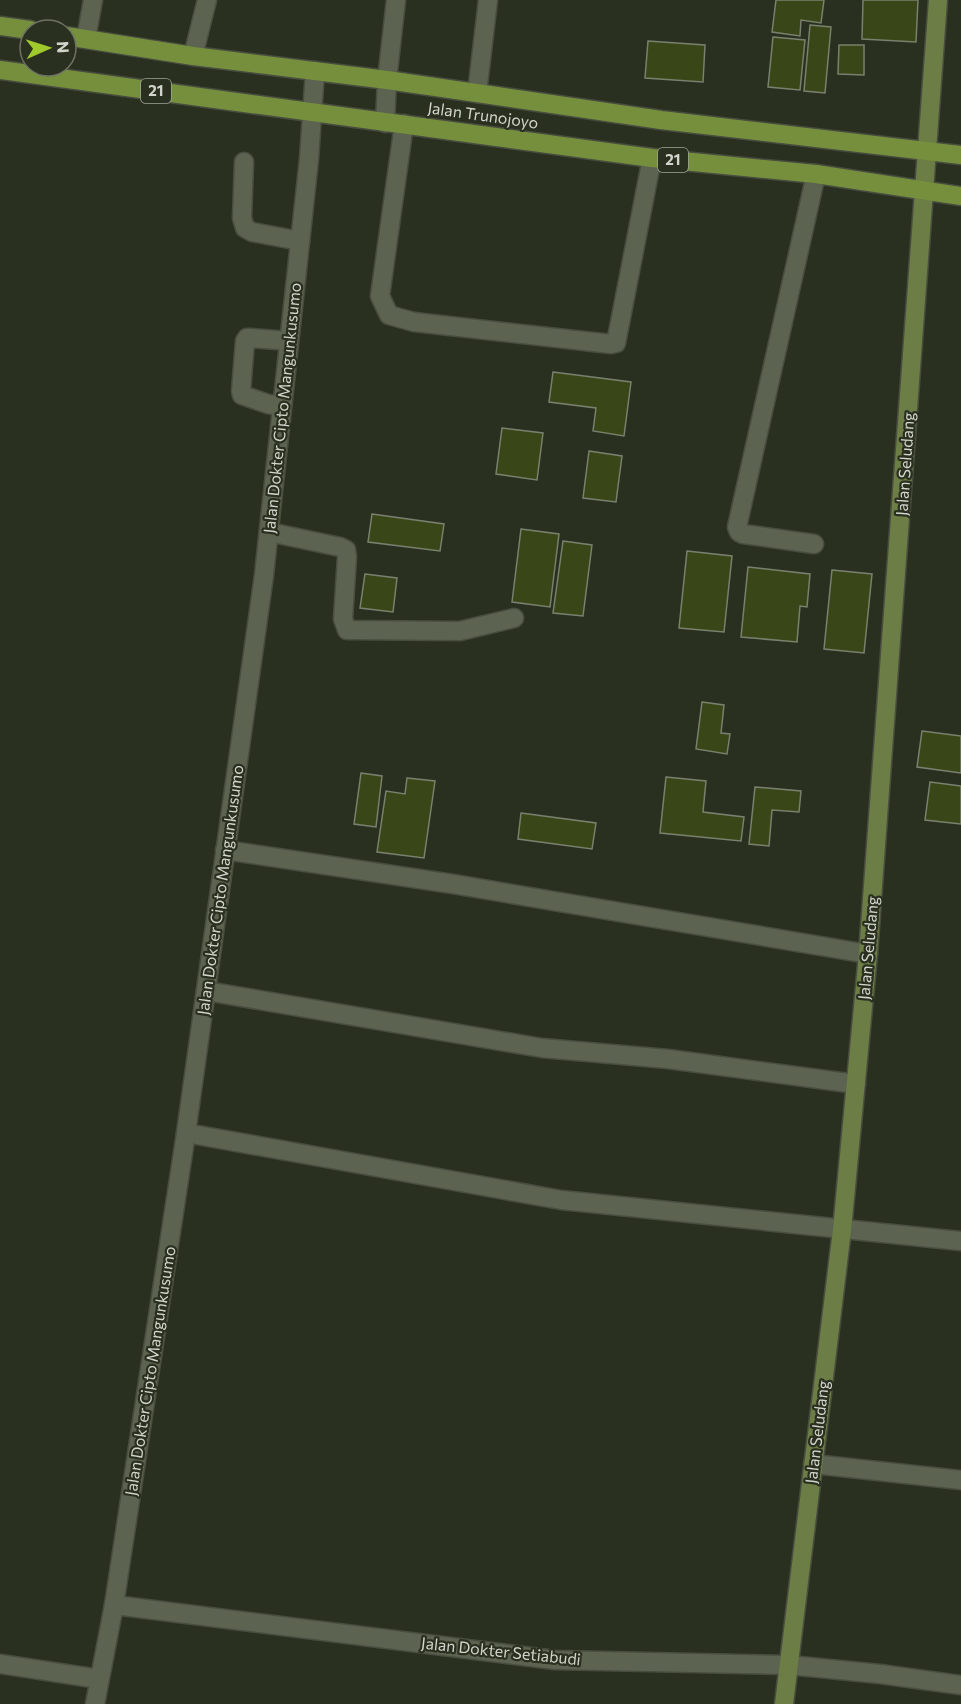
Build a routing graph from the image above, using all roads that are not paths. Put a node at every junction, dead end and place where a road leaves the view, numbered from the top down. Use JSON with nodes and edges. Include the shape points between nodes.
{"nodes":[{"id":1,"x":93,"y":0,"type":"edge"},
{"id":2,"x":207,"y":0,"type":"edge"},
{"id":3,"x":396,"y":0,"type":"edge"},
{"id":4,"x":488,"y":0,"type":"edge"},
{"id":5,"x":938,"y":0,"type":"edge"},
{"id":6,"x":0,"y":26,"type":"edge"},
{"id":7,"x":18,"y":28,"type":"edge"},
{"id":8,"x":78,"y":38,"type":"edge"},
{"id":9,"x":86,"y":39,"type":"junction"},
{"id":10,"x":193,"y":56,"type":"junction"},
{"id":11,"x":0,"y":70,"type":"edge"},
{"id":12,"x":315,"y":71,"type":"junction"},
{"id":13,"x":387,"y":80,"type":"junction"},
{"id":14,"x":477,"y":93,"type":"junction"},
{"id":15,"x":312,"y":112,"type":"junction"},
{"id":16,"x":386,"y":123,"type":"junction"},
{"id":17,"x":404,"y":124,"type":"junction"},
{"id":18,"x":927,"y":151,"type":"junction"},
{"id":19,"x":961,"y":155,"type":"edge"},
{"id":20,"x":652,"y":158,"type":"junction"},
{"id":21,"x":244,"y":162,"type":"dead end"},
{"id":22,"x":816,"y":174,"type":"junction"},
{"id":23,"x":926,"y":190,"type":"junction"},
{"id":24,"x":961,"y":196,"type":"edge"},
{"id":25,"x":300,"y":241,"type":"junction"},
{"id":26,"x":289,"y":341,"type":"junction"},
{"id":27,"x":282,"y":406,"type":"junction"},
{"id":28,"x":269,"y":532,"type":"junction"},
{"id":29,"x":814,"y":544,"type":"dead end"},
{"id":30,"x":514,"y":618,"type":"dead end"},
{"id":31,"x":225,"y":850,"type":"junction"},
{"id":32,"x":868,"y":954,"type":"junction"},
{"id":33,"x":206,"y":991,"type":"junction"},
{"id":34,"x":856,"y":1084,"type":"junction"},
{"id":35,"x":186,"y":1133,"type":"junction"},
{"id":36,"x":842,"y":1230,"type":"junction"},
{"id":37,"x":961,"y":1241,"type":"edge"},
{"id":38,"x":813,"y":1464,"type":"junction"},
{"id":39,"x":961,"y":1480,"type":"edge"},
{"id":40,"x":114,"y":1605,"type":"junction"},
{"id":41,"x":0,"y":1664,"type":"edge"},
{"id":42,"x":789,"y":1665,"type":"junction"},
{"id":43,"x":99,"y":1679,"type":"junction"},
{"id":44,"x":961,"y":1685,"type":"edge"},
{"id":45,"x":95,"y":1704,"type":"edge"},
{"id":46,"x":784,"y":1704,"type":"edge"}],
"edges":[{"from":1,"to":9,"type":"street"},
{"from":2,"to":10,"type":"street"},
{"from":3,"to":13,"type":"street"},
{"from":4,"to":14,"type":"street"},
{"from":5,"to":18,"type":"main road","name":"Jalan Seludang"},
{"from":6,"to":7,"type":"highway"},
{"from":8,"to":9,"type":"highway","name":"Jalan Trunojoyo"},
{"from":9,"to":10,"type":"highway","name":"Jalan Trunojoyo"},
{"from":10,"to":12,"type":"highway","name":"Jalan Trunojoyo"},
{"from":11,"to":15,"type":"highway","name":"Jalan Trunojoyo","number":"21"},
{"from":12,"to":13,"type":"highway","name":"Jalan Trunojoyo"},
{"from":12,"to":15,"type":"street","name":"Jalan Dokter Cipto Mangunkusumo"},
{"from":13,"to":14,"type":"highway","name":"Jalan Trunojoyo"},
{"from":13,"to":16,"type":"street"},
{"from":14,"to":18,"type":"highway","name":"Jalan Trunojoyo","via":[[661,120]]},
{"from":15,"to":16,"type":"highway","name":"Jalan Trunojoyo","number":"21"},
{"from":15,"to":25,"type":"street","name":"Jalan Dokter Cipto Mangunkusumo"},
{"from":16,"to":17,"type":"highway","name":"Jalan Trunojoyo","number":"21"},
{"from":17,"to":20,"type":"highway","name":"Jalan Trunojoyo","number":"21"},
{"from":17,"to":20,"type":"street","via":[[380,296],[389,315],[414,322],[616,343]]},
{"from":18,"to":19,"type":"highway","name":"Jalan Trunojoyo"},
{"from":18,"to":23,"type":"main road","name":"Jalan Seludang"},
{"from":20,"to":22,"type":"highway","name":"Jalan Trunojoyo","number":"21"},
{"from":21,"to":25,"type":"street","via":[[245,228]]},
{"from":22,"to":23,"type":"highway","name":"Jalan Trunojoyo","number":"21"},
{"from":22,"to":29,"type":"street","via":[[737,527],[743,534]]},
{"from":23,"to":24,"type":"highway","name":"Jalan Trunojoyo","number":"21"},
{"from":23,"to":32,"type":"main road","name":"Jalan Seludang"},
{"from":25,"to":26,"type":"street","name":"Jalan Dokter Cipto Mangunkusumo"},
{"from":26,"to":27,"type":"street","name":"Jalan Dokter Cipto Mangunkusumo"},
{"from":26,"to":27,"type":"street","via":[[245,341],[242,395]]},
{"from":27,"to":28,"type":"street","name":"Jalan Dokter Cipto Mangunkusumo"},
{"from":28,"to":30,"type":"street","via":[[346,550],[347,630],[460,631]]},
{"from":28,"to":31,"type":"street","name":"Jalan Dokter Cipto Mangunkusumo"},
{"from":31,"to":32,"type":"street"},
{"from":31,"to":33,"type":"street","name":"Jalan Dokter Cipto Mangunkusumo"},
{"from":32,"to":34,"type":"main road","name":"Jalan Seludang"},
{"from":33,"to":34,"type":"street","via":[[542,1048],[668,1059]]},
{"from":33,"to":35,"type":"street","name":"Jalan Dokter Cipto Mangunkusumo"},
{"from":34,"to":36,"type":"main road","name":"Jalan Seludang"},
{"from":35,"to":36,"type":"street","via":[[561,1200]]},
{"from":35,"to":40,"type":"street","name":"Jalan Dokter Cipto Mangunkusumo"},
{"from":36,"to":37,"type":"street"},
{"from":36,"to":38,"type":"main road","name":"Jalan Seludang"},
{"from":38,"to":39,"type":"street"},
{"from":38,"to":42,"type":"main road","name":"Jalan Seludang"},
{"from":40,"to":42,"type":"street","name":"Jalan Dokter Setiabudi","via":[[555,1660]]},
{"from":40,"to":43,"type":"street","name":"Jalan Dokter Cipto Mangunkusumo"},
{"from":41,"to":43,"type":"street"},
{"from":42,"to":44,"type":"street","name":"Jalan Dokter Setiabudi"},
{"from":42,"to":46,"type":"main road","name":"Jalan Seludang"},
{"from":43,"to":45,"type":"street","name":"Jalan Dokter Cipto Mangunkusumo"}]}
